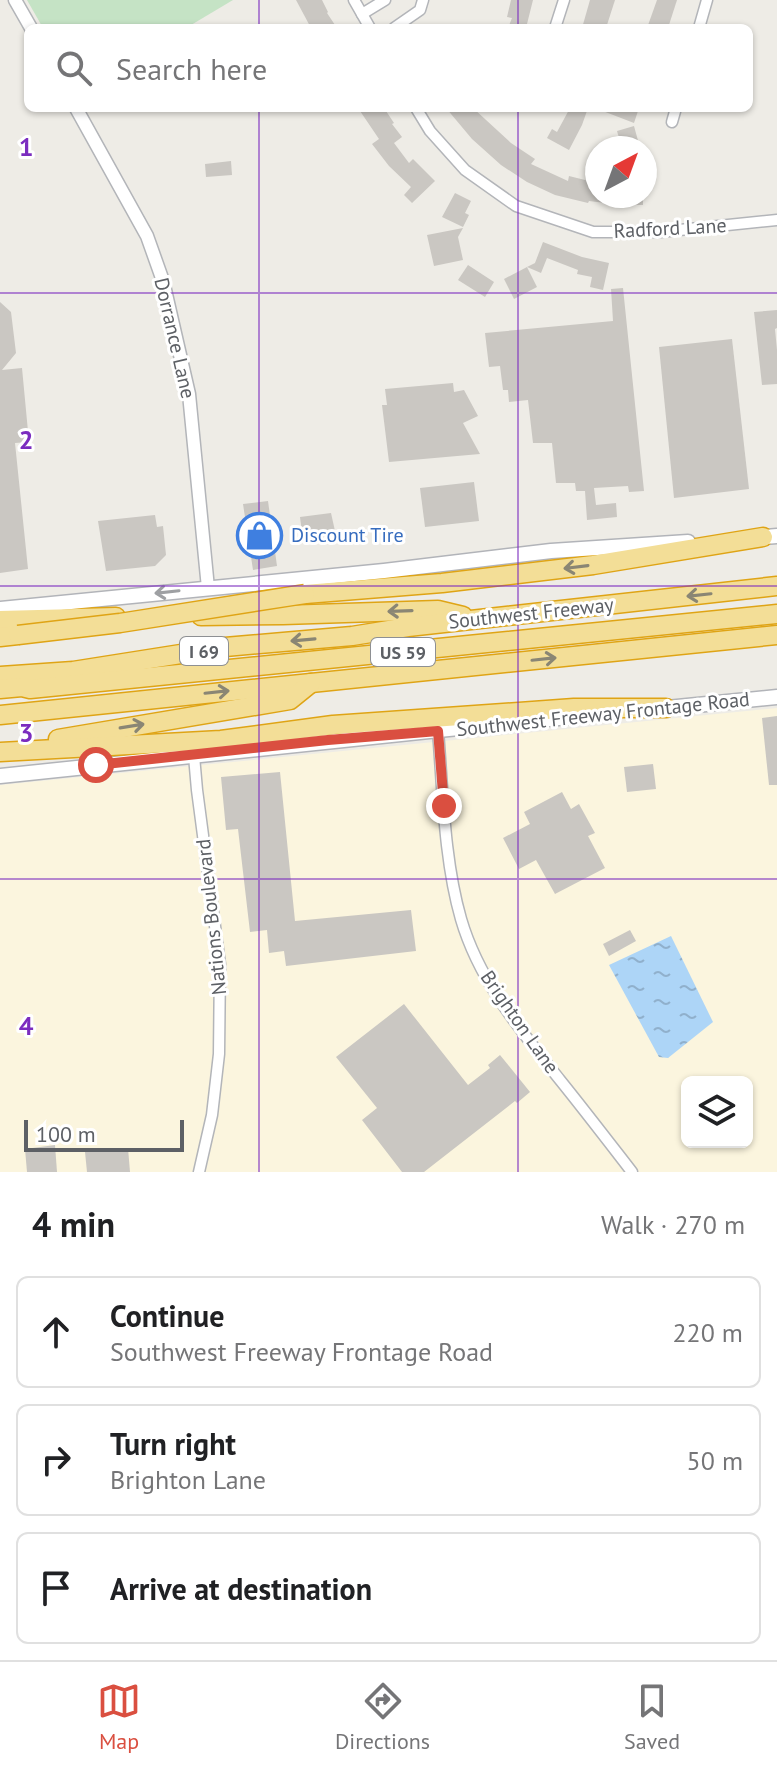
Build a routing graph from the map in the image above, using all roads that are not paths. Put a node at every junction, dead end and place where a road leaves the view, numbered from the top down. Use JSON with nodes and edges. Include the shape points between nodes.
{"nodes":[{"id":1,"x":15,"y":0,"type":"edge"},
{"id":2,"x":354,"y":0,"type":"edge"},
{"id":3,"x":385,"y":0,"type":"edge"},
{"id":4,"x":423,"y":0,"type":"edge"},
{"id":5,"x":564,"y":0,"type":"edge"},
{"id":6,"x":707,"y":0,"type":"edge"},
{"id":7,"x":362,"y":14,"type":"junction"},
{"id":8,"x":29,"y":24,"type":"edge"},
{"id":9,"x":368,"y":24,"type":"edge"},
{"id":10,"x":400,"y":24,"type":"edge"},
{"id":11,"x":556,"y":24,"type":"edge"},
{"id":12,"x":700,"y":24,"type":"edge"},
{"id":13,"x":78,"y":112,"type":"edge"},
{"id":14,"x":418,"y":112,"type":"edge"},
{"id":15,"x":675,"y":112,"type":"edge"},
{"id":16,"x":672,"y":122,"type":"dead end"},
{"id":17,"x":777,"y":220,"type":"edge"},
{"id":18,"x":770,"y":537,"type":"edge"},
{"id":19,"x":777,"y":586,"type":"edge"},
{"id":20,"x":208,"y":588,"type":"junction"},
{"id":21,"x":0,"y":609,"type":"edge"},
{"id":22,"x":777,"y":614,"type":"edge"},
{"id":23,"x":0,"y":620,"type":"edge"},
{"id":24,"x":477,"y":620,"type":"junction"},
{"id":25,"x":777,"y":635,"type":"edge"},
{"id":26,"x":9,"y":636,"type":"edge"},
{"id":27,"x":0,"y":676,"type":"edge"},
{"id":28,"x":311,"y":683,"type":"junction"},
{"id":29,"x":0,"y":689,"type":"edge"},
{"id":30,"x":30,"y":689,"type":"junction"},
{"id":31,"x":0,"y":696,"type":"edge"},
{"id":32,"x":777,"y":697,"type":"edge"},
{"id":33,"x":666,"y":708,"type":"junction"},
{"id":34,"x":0,"y":715,"type":"edge"},
{"id":35,"x":438,"y":731,"type":"junction"},
{"id":36,"x":0,"y":750,"type":"edge"},
{"id":37,"x":194,"y":756,"type":"junction"},
{"id":38,"x":0,"y":776,"type":"edge"},
{"id":39,"x":199,"y":1172,"type":"edge"},
{"id":40,"x":632,"y":1172,"type":"edge"}],
"edges":[{"from":1,"to":8,"type":"street"},
{"from":2,"to":7,"type":"street"},
{"from":3,"to":7,"type":"street"},
{"from":4,"to":10,"type":"street","via":[[420,10]]},
{"from":5,"to":11,"type":"street"},
{"from":6,"to":12,"type":"street"},
{"from":7,"to":9,"type":"street"},
{"from":13,"to":20,"type":"street","name":"Dorrance Lane","via":[[147,236],[163,281],[189,394]]},
{"from":14,"to":17,"type":"street","name":"Radford Lane","via":[[465,170],[516,206],[593,232],[660,232]]},
{"from":15,"to":16,"type":"street"},
{"from":18,"to":20,"type":"main road","via":[[551,551]]},
{"from":18,"to":26,"type":"highway","one_way":true,"bridge":true,"via":[[593,565],[305,594]]},
{"from":19,"to":24,"type":"highway","name":"Southwest Freeway","number":"I 69","one_way":true},
{"from":20,"to":21,"type":"main road","one_way":true},
{"from":22,"to":30,"type":"highway","number":"US 59"},
{"from":24,"to":23,"type":"highway","one_way":true,"via":[[438,610]]},
{"from":24,"to":27,"type":"highway","name":"Southwest Freeway","number":"I 69","one_way":true},
{"from":28,"to":25,"type":"highway","number":"I 69","one_way":true},
{"from":34,"to":28,"type":"highway","number":"I 69","one_way":true},
{"from":36,"to":28,"type":"highway","one_way":true,"via":[[290,700]]},
{"from":29,"to":30,"type":"highway"},
{"from":30,"to":31,"type":"highway"},
{"from":32,"to":33,"type":"main road","name":"Southwest Freeway Frontage Road"},
{"from":33,"to":35,"type":"main road","name":"Southwest Freeway Frontage Road"},
{"from":33,"to":36,"type":"highway","via":[[574,708],[333,725],[221,740]]},
{"from":35,"to":37,"type":"main road","name":"Southwest Freeway Frontage Road"},
{"from":35,"to":40,"type":"street","name":"Brighton Lane","via":[[450,859],[473,952],[510,1015]]},
{"from":37,"to":38,"type":"main road","name":"Southwest Freeway Frontage Road"},
{"from":37,"to":39,"type":"street","name":"Nations Boulevard","via":[[220,964],[219,1054]]}]}
